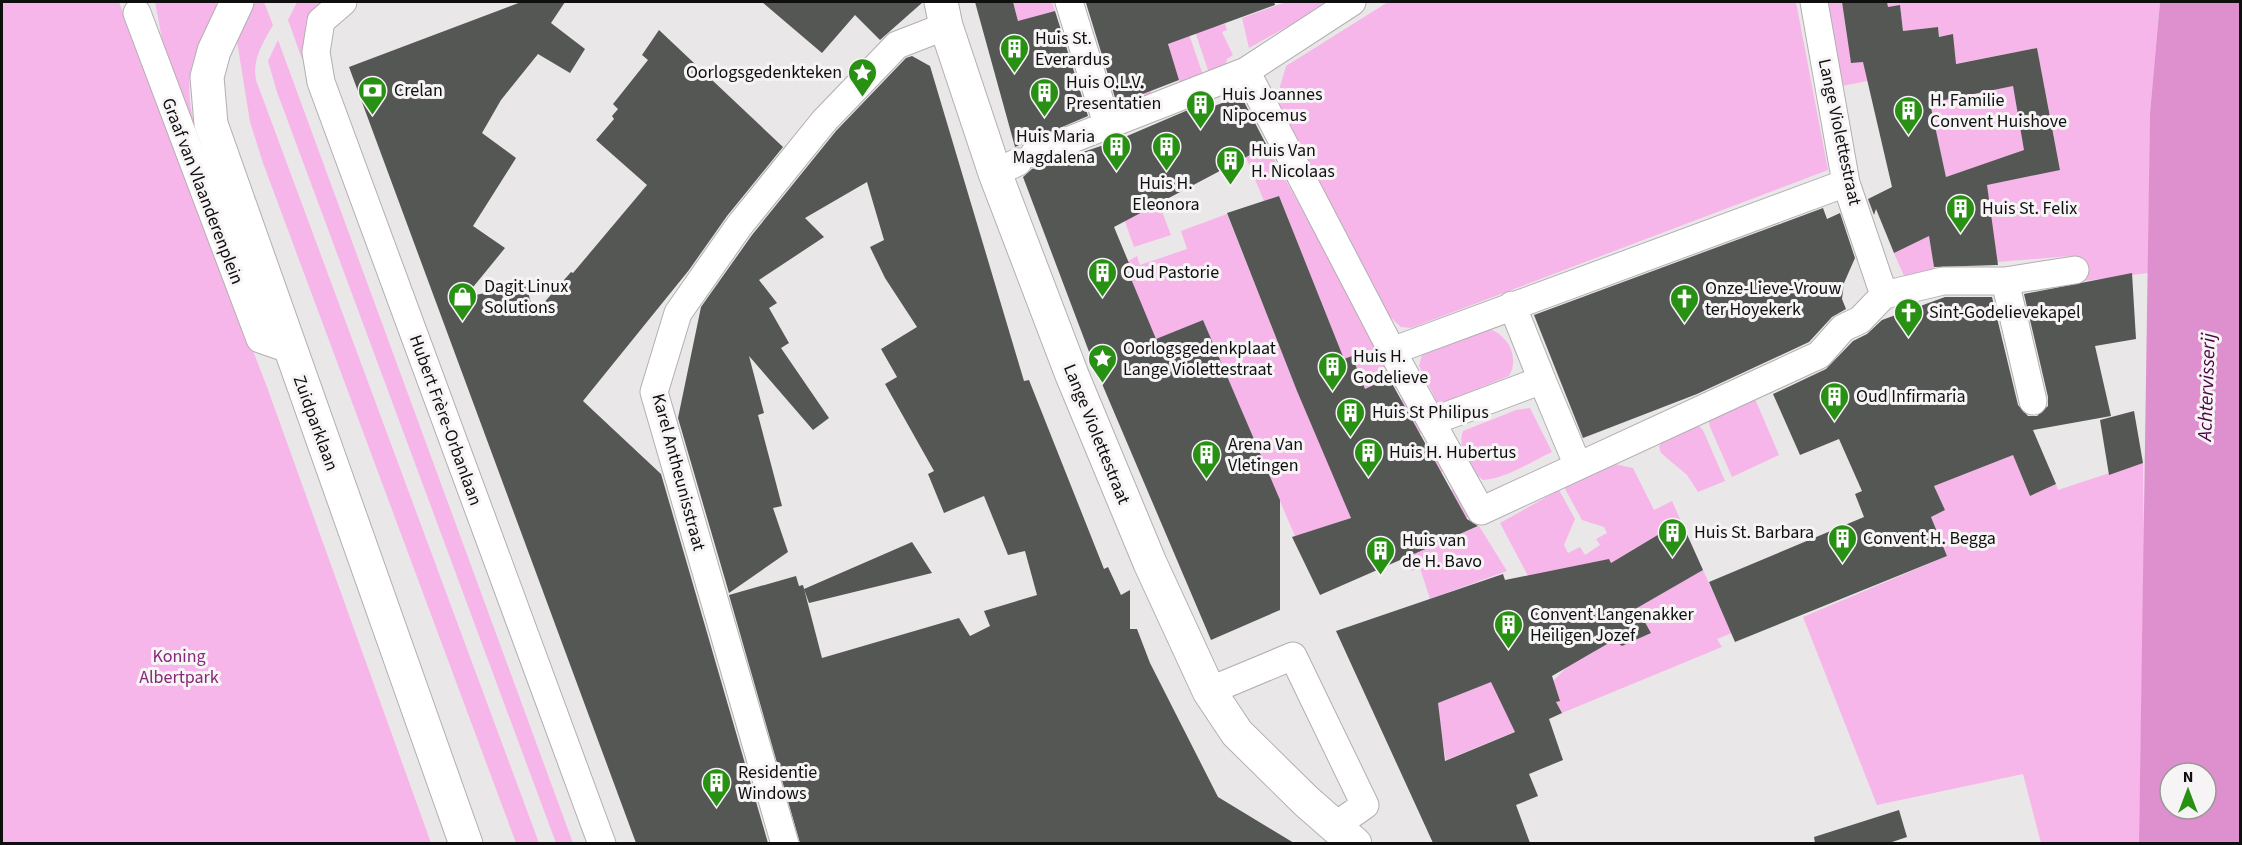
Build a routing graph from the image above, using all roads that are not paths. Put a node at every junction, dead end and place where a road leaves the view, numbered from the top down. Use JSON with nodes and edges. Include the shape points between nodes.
{"nodes":[{"id":1,"x":237,"y":2,"type":"edge"},
{"id":2,"x":343,"y":2,"type":"edge"},
{"id":3,"x":1069,"y":2,"type":"edge"},
{"id":4,"x":1352,"y":2,"type":"edge"},
{"id":5,"x":1814,"y":2,"type":"edge"},
{"id":6,"x":137,"y":13,"type":"dead end"},
{"id":7,"x":944,"y":14,"type":"edge"},
{"id":8,"x":1246,"y":71,"type":"junction"},
{"id":9,"x":1108,"y":127,"type":"junction"},
{"id":10,"x":1016,"y":163,"type":"junction"},
{"id":11,"x":1846,"y":183,"type":"junction"},
{"id":12,"x":2075,"y":270,"type":"dead end"},
{"id":13,"x":2005,"y":281,"type":"junction"},
{"id":14,"x":1884,"y":295,"type":"junction"},
{"id":15,"x":1512,"y":305,"type":"junction"},
{"id":16,"x":289,"y":349,"type":"junction"},
{"id":17,"x":1392,"y":351,"type":"junction"},
{"id":18,"x":1542,"y":380,"type":"junction"},
{"id":19,"x":2033,"y":401,"type":"dead end"},
{"id":20,"x":1433,"y":421,"type":"junction"},
{"id":21,"x":1578,"y":466,"type":"junction"},
{"id":22,"x":1209,"y":691,"type":"junction"},
{"id":23,"x":1345,"y":835,"type":"edge"},
{"id":24,"x":466,"y":843,"type":"edge"},
{"id":25,"x":602,"y":843,"type":"edge"},
{"id":26,"x":785,"y":843,"type":"edge"}],
"edges":[{"from":1,"to":16,"type":"street","name":"Zuidparklaan","via":[[214,51],[207,77],[211,124]]},
{"from":2,"to":25,"type":"street","name":"Hubert Frère-Orbanlaan","via":[[321,21],[316,52],[321,82]]},
{"from":3,"to":9,"type":"street"},
{"from":4,"to":8,"type":"street"},
{"from":5,"to":11,"type":"street","name":"Lange Violettestraat"},
{"from":6,"to":16,"type":"street","name":"Graaf van Vlaanderenplein","via":[[260,339]]},
{"from":7,"to":10,"type":"street","name":"Lange Violettestraat"},
{"from":7,"to":26,"type":"street","name":"Karel Antheunisstraat","via":[[897,45],[824,121],[739,226],[678,313],[654,392]]},
{"from":8,"to":9,"type":"street"},
{"from":8,"to":17,"type":"street"},
{"from":9,"to":10,"type":"street"},
{"from":10,"to":22,"type":"street","name":"Lange Violettestraat","via":[[1077,386],[1150,563]]},
{"from":11,"to":14,"type":"street","name":"Lange Violettestraat"},
{"from":11,"to":15,"type":"street"},
{"from":12,"to":13,"type":"street"},
{"from":13,"to":14,"type":"street","via":[[1943,281]]},
{"from":13,"to":19,"type":"street"},
{"from":14,"to":21,"type":"street","via":[[1860,320],[1843,328],[1819,355]]},
{"from":15,"to":17,"type":"street"},
{"from":15,"to":18,"type":"street"},
{"from":16,"to":24,"type":"street","name":"Zuidparklaan"},
{"from":17,"to":20,"type":"street"},
{"from":18,"to":20,"type":"street"},
{"from":18,"to":21,"type":"street"},
{"from":20,"to":21,"type":"street","via":[[1480,511]]},
{"from":22,"to":23,"type":"street","name":"Lange Violettestraat","via":[[1237,733]]},
{"from":22,"to":23,"type":"street","name":"Lange Violettestraat","via":[[1293,656],[1365,805]]}]}
